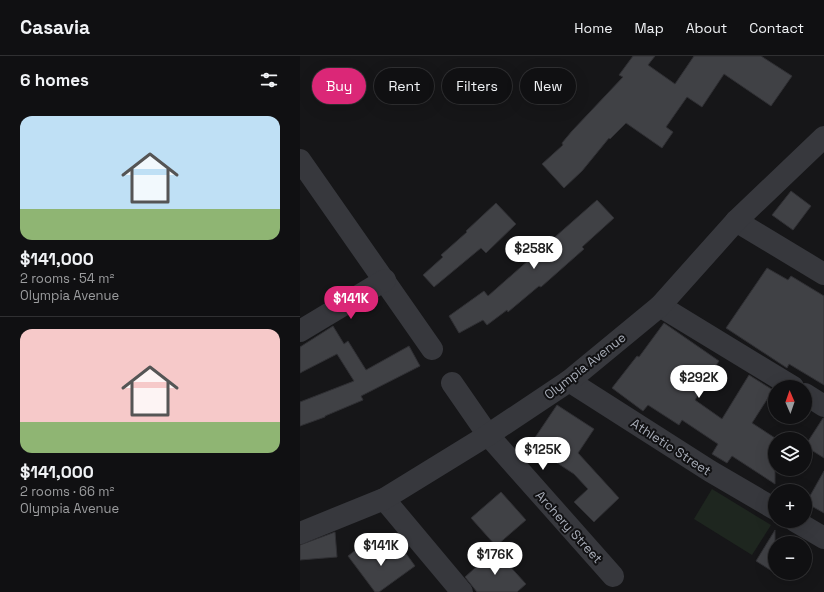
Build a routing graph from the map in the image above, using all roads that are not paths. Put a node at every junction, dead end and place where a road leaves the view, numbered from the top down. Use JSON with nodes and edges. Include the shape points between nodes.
{"nodes":[{"id":1,"x":824,"y":137,"type":"edge"},
{"id":2,"x":300,"y":160,"type":"edge"},
{"id":3,"x":736,"y":221,"type":"junction"},
{"id":4,"x":824,"y":274,"type":"edge"},
{"id":5,"x":385,"y":280,"type":"junction"},
{"id":6,"x":660,"y":306,"type":"junction"},
{"id":7,"x":300,"y":331,"type":"edge"},
{"id":8,"x":432,"y":348,"type":"dead end"},
{"id":9,"x":782,"y":380,"type":"edge"},
{"id":10,"x":569,"y":381,"type":"junction"},
{"id":11,"x":452,"y":383,"type":"dead end"},
{"id":12,"x":812,"y":398,"type":"edge"},
{"id":13,"x":824,"y":406,"type":"edge"},
{"id":14,"x":488,"y":435,"type":"junction"},
{"id":15,"x":384,"y":499,"type":"junction"},
{"id":16,"x":768,"y":505,"type":"edge"},
{"id":17,"x":807,"y":528,"type":"edge"},
{"id":18,"x":300,"y":532,"type":"edge"},
{"id":19,"x":824,"y":538,"type":"edge"},
{"id":20,"x":613,"y":576,"type":"dead end"},
{"id":21,"x":462,"y":592,"type":"edge"}],
"edges":[{"from":1,"to":3,"type":"street","name":"Olympia Avenue"},
{"from":2,"to":5,"type":"street"},
{"from":3,"to":4,"type":"street"},
{"from":3,"to":6,"type":"street","name":"Olympia Avenue"},
{"from":5,"to":7,"type":"street"},
{"from":5,"to":8,"type":"street"},
{"from":6,"to":9,"type":"street"},
{"from":6,"to":10,"type":"street","name":"Olympia Avenue"},
{"from":10,"to":14,"type":"street","name":"Olympia Avenue"},
{"from":10,"to":16,"type":"street","name":"Athletic Street"},
{"from":11,"to":14,"type":"street","name":"Archery Street"},
{"from":12,"to":13,"type":"street"},
{"from":14,"to":15,"type":"street","name":"Olympia Avenue"},
{"from":14,"to":20,"type":"street","name":"Archery Street"},
{"from":15,"to":18,"type":"street","name":"Olympia Avenue"},
{"from":15,"to":21,"type":"street"},
{"from":17,"to":19,"type":"street"}]}
